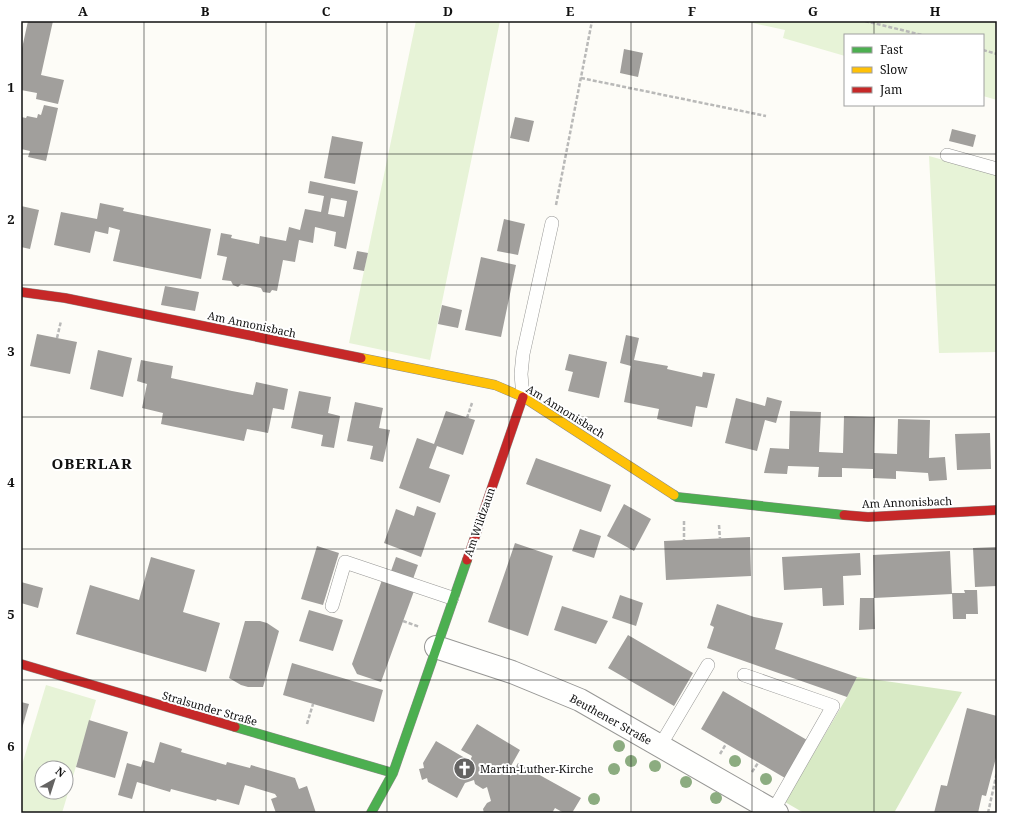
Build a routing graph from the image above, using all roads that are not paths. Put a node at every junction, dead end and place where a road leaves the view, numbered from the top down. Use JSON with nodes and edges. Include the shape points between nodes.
{"nodes":[{"id":1,"x":947,"y":155,"type":"dead end"},
{"id":2,"x":997,"y":169,"type":"edge"},
{"id":3,"x":552,"y":223,"type":"road end"},
{"id":4,"x":21,"y":292,"type":"edge"},
{"id":5,"x":523,"y":397,"type":"junction"},
{"id":6,"x":997,"y":510,"type":"edge"},
{"id":7,"x":452,"y":598,"type":"junction"},
{"id":8,"x":332,"y":606,"type":"dead end"},
{"id":9,"x":436,"y":647,"type":"junction"},
{"id":10,"x":21,"y":664,"type":"edge"},
{"id":11,"x":708,"y":665,"type":"dead end"},
{"id":12,"x":744,"y":675,"type":"dead end"},
{"id":13,"x":660,"y":746,"type":"junction"},
{"id":14,"x":393,"y":773,"type":"junction"},
{"id":15,"x":775,"y":812,"type":"edge"},
{"id":16,"x":371,"y":813,"type":"edge"}],
"edges":[{"from":1,"to":2,"type":"lane"},
{"from":3,"to":5,"type":"lane","name":"Am Wildzaun","via":[[523,354]]},
{"from":4,"to":5,"type":"street","name":"Am Annonisbach","via":[[73,300],[495,385]]},
{"from":5,"to":6,"type":"street","name":"Am Annonisbach","via":[[677,497],[868,517]]},
{"from":5,"to":7,"type":"street","name":"Am Wildzaun"},
{"from":7,"to":8,"type":"lane","via":[[345,562]]},
{"from":7,"to":9,"type":"street","name":"Am Wildzaun"},
{"from":9,"to":13,"type":"street","name":"Beuthener Straße","via":[[512,672],[580,700]]},
{"from":9,"to":14,"type":"street","name":"Am Wildzaun"},
{"from":10,"to":14,"type":"street","name":"Stralsunder Straße"},
{"from":11,"to":13,"type":"lane"},
{"from":12,"to":15,"type":"lane","via":[[833,706]]},
{"from":13,"to":15,"type":"street","name":"Beuthener Straße"},
{"from":14,"to":16,"type":"street","name":"Am Wildzaun"}]}
